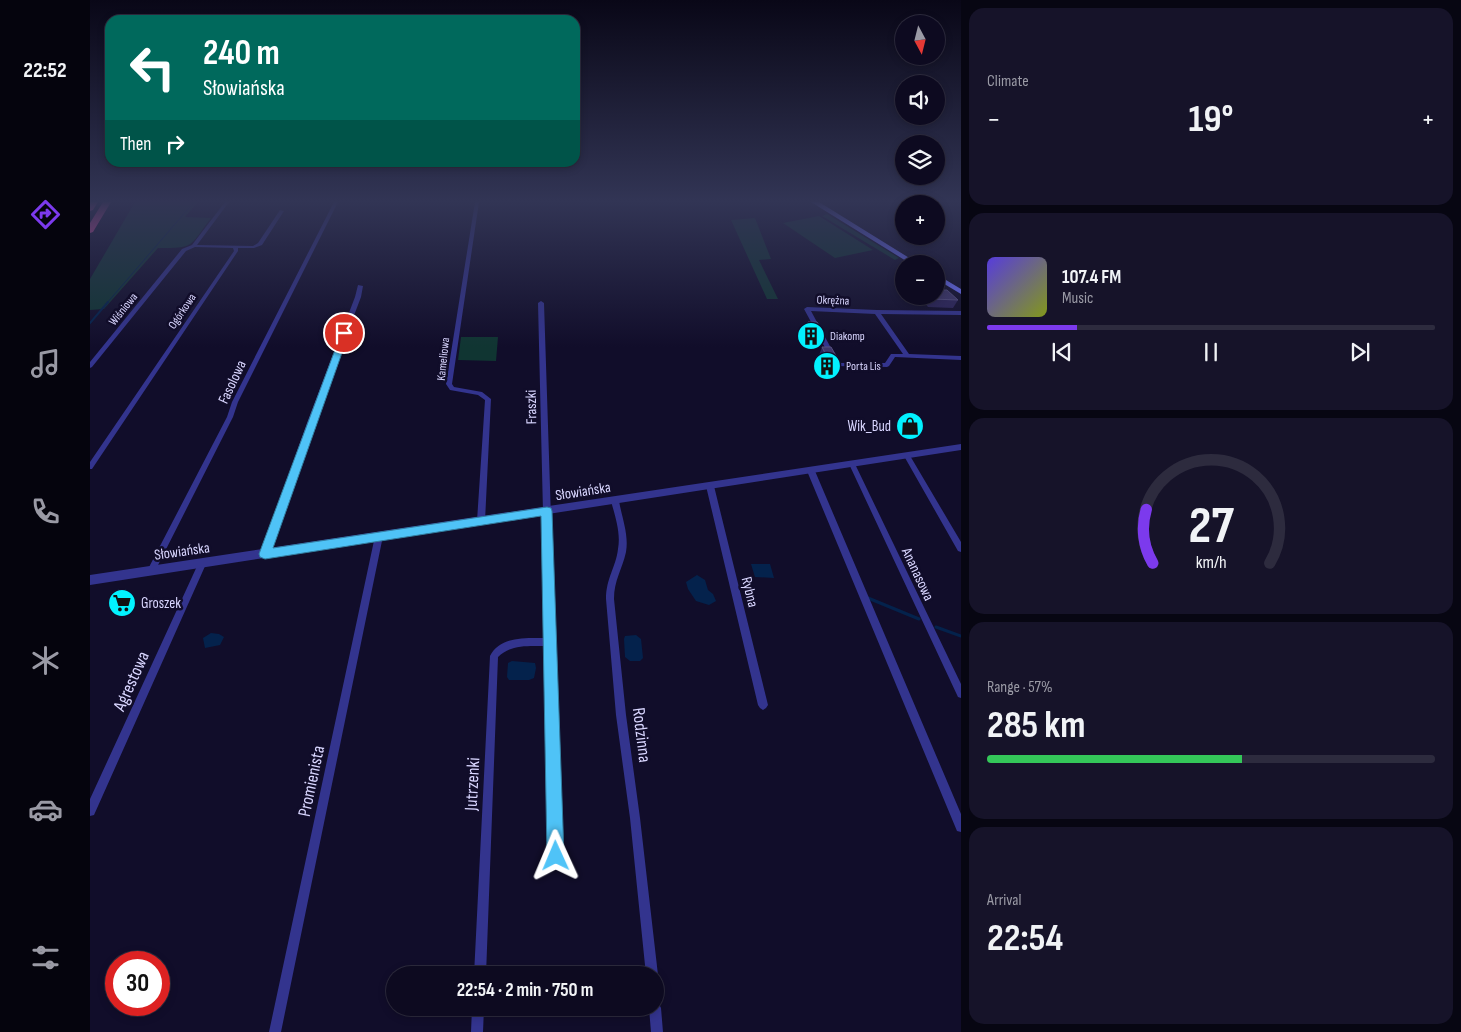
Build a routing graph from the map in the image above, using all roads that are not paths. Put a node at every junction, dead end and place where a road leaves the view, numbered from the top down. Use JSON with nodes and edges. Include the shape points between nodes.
{"nodes":[{"id":1,"x":184,"y":250,"type":"edge"},
{"id":2,"x":236,"y":250,"type":"edge"},
{"id":3,"x":312,"y":250,"type":"edge"},
{"id":4,"x":470,"y":250,"type":"edge"},
{"id":5,"x":945,"y":282,"type":"edge"},
{"id":6,"x":360,"y":286,"type":"dead end"},
{"id":7,"x":961,"y":292,"type":"edge"},
{"id":8,"x":541,"y":303,"type":"dead end"},
{"id":9,"x":877,"y":312,"type":"junction"},
{"id":10,"x":961,"y":313,"type":"edge"},
{"id":11,"x":907,"y":356,"type":"junction"},
{"id":12,"x":961,"y":358,"type":"edge"},
{"id":13,"x":90,"y":366,"type":"edge"},
{"id":14,"x":961,"y":448,"type":"edge"},
{"id":15,"x":907,"y":456,"type":"junction"},
{"id":16,"x":852,"y":464,"type":"junction"},
{"id":17,"x":90,"y":466,"type":"edge"},
{"id":18,"x":811,"y":471,"type":"junction"},
{"id":19,"x":710,"y":486,"type":"junction"},
{"id":20,"x":615,"y":501,"type":"junction"},
{"id":21,"x":547,"y":511,"type":"junction"},
{"id":22,"x":481,"y":521,"type":"junction"},
{"id":23,"x":379,"y":536,"type":"junction"},
{"id":24,"x":961,"y":549,"type":"edge"},
{"id":25,"x":265,"y":554,"type":"junction"},
{"id":26,"x":202,"y":564,"type":"junction"},
{"id":27,"x":151,"y":571,"type":"junction"},
{"id":28,"x":90,"y":580,"type":"edge"},
{"id":29,"x":550,"y":642,"type":"junction"},
{"id":30,"x":961,"y":694,"type":"edge"},
{"id":31,"x":763,"y":705,"type":"dead end"},
{"id":32,"x":90,"y":811,"type":"edge"},
{"id":33,"x":961,"y":827,"type":"edge"},
{"id":34,"x":556,"y":856,"type":"dead end"},
{"id":35,"x":480,"y":966,"type":"edge"},
{"id":36,"x":651,"y":966,"type":"edge"},
{"id":37,"x":478,"y":1016,"type":"edge"},
{"id":38,"x":656,"y":1016,"type":"edge"},
{"id":39,"x":275,"y":1032,"type":"edge"},
{"id":40,"x":477,"y":1032,"type":"edge"},
{"id":41,"x":657,"y":1032,"type":"edge"}],
"edges":[{"from":1,"to":13,"type":"street","name":"Wiśniowa"},
{"from":2,"to":17,"type":"street","name":"Ogórkowa"},
{"from":3,"to":27,"type":"street","name":"Fasolowa"},
{"from":4,"to":22,"type":"street","name":"Kameliowa","via":[[450,384],[452,389],[480,393],[488,399]]},
{"from":5,"to":7,"type":"main road"},
{"from":6,"to":25,"type":"street"},
{"from":8,"to":21,"type":"street","name":"Fraszki"},
{"from":9,"to":10,"type":"street","name":"Okrężna"},
{"from":9,"to":11,"type":"street"},
{"from":9,"to":11,"type":"street","name":"Okrężna","via":[[808,309],[837,365],[887,366],[893,356]]},
{"from":11,"to":12,"type":"street","name":"Okrężna"},
{"from":14,"to":15,"type":"street","name":"Słowiańska"},
{"from":15,"to":16,"type":"street","name":"Słowiańska"},
{"from":15,"to":24,"type":"street"},
{"from":16,"to":18,"type":"street","name":"Słowiańska"},
{"from":16,"to":30,"type":"street","name":"Ananasowa"},
{"from":18,"to":19,"type":"street","name":"Słowiańska"},
{"from":18,"to":33,"type":"street"},
{"from":19,"to":20,"type":"street","name":"Słowiańska"},
{"from":19,"to":31,"type":"street","name":"Rybna"},
{"from":20,"to":21,"type":"street","name":"Słowiańska"},
{"from":20,"to":36,"type":"street","name":"Rodzinna","via":[[623,542],[610,582],[610,599]]},
{"from":21,"to":22,"type":"street","name":"Słowiańska"},
{"from":21,"to":29,"type":"street"},
{"from":22,"to":23,"type":"street","name":"Słowiańska"},
{"from":23,"to":25,"type":"street","name":"Słowiańska"},
{"from":23,"to":39,"type":"street","name":"Promienista"},
{"from":25,"to":26,"type":"street","name":"Słowiańska"},
{"from":26,"to":27,"type":"street","name":"Słowiańska"},
{"from":26,"to":32,"type":"street","name":"Agrestowa"},
{"from":27,"to":28,"type":"street","name":"Słowiańska"},
{"from":29,"to":34,"type":"street"},
{"from":29,"to":35,"type":"street","name":"Jutrzenki","via":[[509,644],[494,656]]},
{"from":37,"to":40,"type":"street"},
{"from":38,"to":41,"type":"street"}]}
